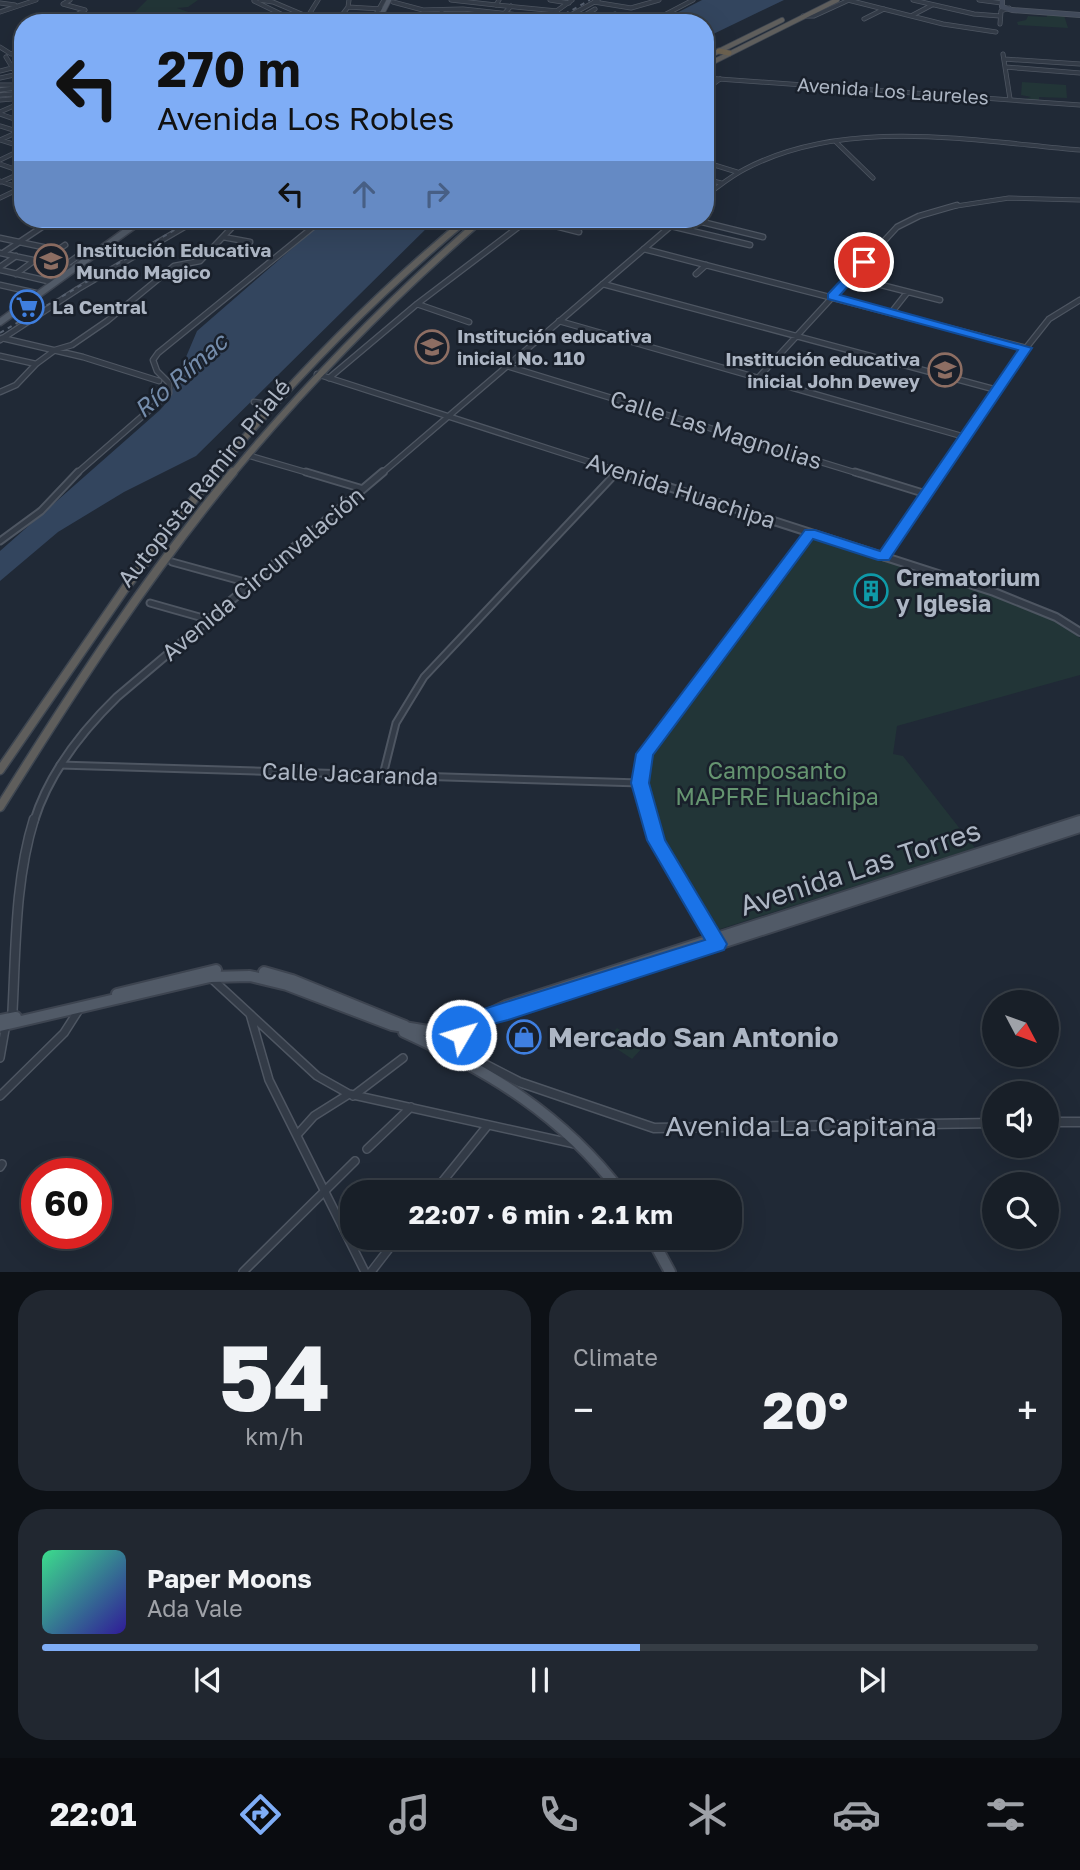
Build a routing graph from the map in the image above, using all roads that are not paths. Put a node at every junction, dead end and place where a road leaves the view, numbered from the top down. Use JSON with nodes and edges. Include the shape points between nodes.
{"nodes":[{"id":1,"x":36,"y":0,"type":"edge"},
{"id":2,"x":69,"y":0,"type":"edge"},
{"id":3,"x":255,"y":0,"type":"edge"},
{"id":4,"x":349,"y":0,"type":"edge"},
{"id":5,"x":384,"y":0,"type":"edge"},
{"id":6,"x":451,"y":0,"type":"edge"},
{"id":7,"x":499,"y":0,"type":"edge"},
{"id":8,"x":535,"y":0,"type":"edge"},
{"id":9,"x":550,"y":0,"type":"edge"},
{"id":10,"x":628,"y":0,"type":"edge"},
{"id":11,"x":659,"y":0,"type":"edge"},
{"id":12,"x":693,"y":0,"type":"edge"},
{"id":13,"x":826,"y":0,"type":"edge"},
{"id":14,"x":838,"y":0,"type":"edge"},
{"id":15,"x":848,"y":0,"type":"edge"},
{"id":16,"x":913,"y":0,"type":"edge"},
{"id":17,"x":979,"y":0,"type":"edge"},
{"id":18,"x":1007,"y":0,"type":"edge"},
{"id":19,"x":274,"y":1,"type":"edge"},
{"id":20,"x":392,"y":1,"type":"edge"},
{"id":21,"x":473,"y":1,"type":"edge"},
{"id":22,"x":571,"y":1,"type":"edge"},
{"id":23,"x":596,"y":1,"type":"edge"},
{"id":24,"x":0,"y":3,"type":"edge"},
{"id":25,"x":15,"y":5,"type":"junction"},
{"id":26,"x":496,"y":5,"type":"junction"},
{"id":27,"x":932,"y":5,"type":"junction"},
{"id":28,"x":1004,"y":5,"type":"edge"},
{"id":29,"x":511,"y":6,"type":"junction"},
{"id":30,"x":618,"y":6,"type":"junction"},
{"id":31,"x":348,"y":7,"type":"junction"},
{"id":32,"x":528,"y":8,"type":"junction"},
{"id":33,"x":595,"y":9,"type":"dead end"},
{"id":34,"x":884,"y":9,"type":"junction"},
{"id":35,"x":442,"y":10,"type":"junction"},
{"id":36,"x":467,"y":10,"type":"junction"},
{"id":37,"x":557,"y":11,"type":"junction"},
{"id":38,"x":0,"y":12,"type":"edge"},
{"id":39,"x":381,"y":12,"type":"junction"},
{"id":40,"x":78,"y":14,"type":"edge"},
{"id":41,"x":281,"y":14,"type":"edge"},
{"id":42,"x":303,"y":14,"type":"edge"},
{"id":43,"x":343,"y":14,"type":"edge"},
{"id":44,"x":443,"y":14,"type":"edge"},
{"id":45,"x":468,"y":14,"type":"edge"},
{"id":46,"x":504,"y":14,"type":"joint"},
{"id":47,"x":552,"y":14,"type":"edge"},
{"id":48,"x":570,"y":14,"type":"edge"},
{"id":49,"x":586,"y":14,"type":"edge"},
{"id":50,"x":666,"y":14,"type":"edge"},
{"id":51,"x":1080,"y":14,"type":"edge"},
{"id":52,"x":803,"y":16,"type":"junction"},
{"id":53,"x":911,"y":16,"type":"junction"},
{"id":54,"x":1000,"y":16,"type":"junction"},
{"id":55,"x":864,"y":19,"type":"dead end"},
{"id":56,"x":1000,"y":24,"type":"dead end"},
{"id":57,"x":996,"y":32,"type":"dead end"},
{"id":58,"x":0,"y":49,"type":"edge"},
{"id":59,"x":719,"y":51,"type":"junction"},
{"id":60,"x":729,"y":53,"type":"junction"},
{"id":61,"x":13,"y":54,"type":"joint"},
{"id":62,"x":714,"y":54,"type":"edge"},
{"id":63,"x":6,"y":57,"type":"junction"},
{"id":64,"x":0,"y":58,"type":"edge"},
{"id":65,"x":714,"y":61,"type":"edge"},
{"id":66,"x":10,"y":63,"type":"junction"},
{"id":67,"x":1080,"y":64,"type":"edge"},
{"id":68,"x":0,"y":65,"type":"edge"},
{"id":69,"x":1005,"y":68,"type":"junction"},
{"id":70,"x":13,"y":69,"type":"joint"},
{"id":71,"x":0,"y":71,"type":"edge"},
{"id":72,"x":1080,"y":73,"type":"edge"},
{"id":73,"x":714,"y":80,"type":"edge"},
{"id":74,"x":719,"y":80,"type":"junction"},
{"id":75,"x":714,"y":84,"type":"edge"},
{"id":76,"x":0,"y":92,"type":"edge"},
{"id":77,"x":14,"y":95,"type":"edge"},
{"id":78,"x":14,"y":98,"type":"edge"},
{"id":79,"x":1010,"y":99,"type":"junction"},
{"id":80,"x":1080,"y":106,"type":"edge"},
{"id":81,"x":0,"y":113,"type":"edge"},
{"id":82,"x":14,"y":119,"type":"edge"},
{"id":83,"x":14,"y":134,"type":"edge"},
{"id":84,"x":0,"y":135,"type":"edge"},
{"id":85,"x":6,"y":137,"type":"junction"},
{"id":86,"x":836,"y":142,"type":"junction"},
{"id":87,"x":14,"y":145,"type":"edge"},
{"id":88,"x":1080,"y":150,"type":"edge"},
{"id":89,"x":0,"y":153,"type":"edge"},
{"id":90,"x":14,"y":153,"type":"edge"},
{"id":91,"x":9,"y":156,"type":"junction"},
{"id":92,"x":0,"y":162,"type":"edge"},
{"id":93,"x":714,"y":165,"type":"edge"},
{"id":94,"x":737,"y":172,"type":"junction"},
{"id":95,"x":873,"y":178,"type":"dead end"},
{"id":96,"x":714,"y":181,"type":"edge"},
{"id":97,"x":721,"y":183,"type":"junction"},
{"id":98,"x":714,"y":188,"type":"edge"},
{"id":99,"x":1080,"y":200,"type":"edge"},
{"id":100,"x":714,"y":225,"type":"edge"},
{"id":101,"x":40,"y":228,"type":"edge"},
{"id":102,"x":127,"y":228,"type":"edge"},
{"id":103,"x":128,"y":228,"type":"edge"},
{"id":104,"x":183,"y":228,"type":"edge"},
{"id":105,"x":232,"y":228,"type":"edge"},
{"id":106,"x":312,"y":228,"type":"edge"},
{"id":107,"x":457,"y":228,"type":"edge"},
{"id":108,"x":472,"y":228,"type":"edge"},
{"id":109,"x":517,"y":228,"type":"edge"},
{"id":110,"x":564,"y":228,"type":"edge"},
{"id":111,"x":669,"y":228,"type":"edge"},
{"id":112,"x":679,"y":228,"type":"edge"},
{"id":113,"x":579,"y":232,"type":"dead end"},
{"id":114,"x":223,"y":237,"type":"junction"},
{"id":115,"x":763,"y":237,"type":"dead end"},
{"id":116,"x":0,"y":238,"type":"edge"},
{"id":117,"x":19,"y":242,"type":"junction"},
{"id":118,"x":250,"y":242,"type":"dead end"},
{"id":119,"x":65,"y":244,"type":"dead end"},
{"id":120,"x":750,"y":245,"type":"dead end"},
{"id":121,"x":645,"y":248,"type":"junction"},
{"id":122,"x":88,"y":249,"type":"dead end"},
{"id":123,"x":57,"y":250,"type":"junction"},
{"id":124,"x":1,"y":253,"type":"edge"},
{"id":125,"x":16,"y":256,"type":"junction"},
{"id":126,"x":35,"y":260,"type":"junction"},
{"id":127,"x":41,"y":261,"type":"junction"},
{"id":128,"x":706,"y":265,"type":"junction"},
{"id":129,"x":68,"y":267,"type":"junction"},
{"id":130,"x":0,"y":269,"type":"edge"},
{"id":131,"x":16,"y":274,"type":"junction"},
{"id":132,"x":696,"y":274,"type":"dead end"},
{"id":133,"x":850,"y":277,"type":"junction"},
{"id":134,"x":52,"y":282,"type":"junction"},
{"id":135,"x":603,"y":284,"type":"junction"},
{"id":136,"x":0,"y":285,"type":"edge"},
{"id":137,"x":36,"y":293,"type":"junction"},
{"id":138,"x":906,"y":294,"type":"dead end"},
{"id":139,"x":832,"y":297,"type":"junction"},
{"id":140,"x":940,"y":300,"type":"dead end"},
{"id":141,"x":1080,"y":300,"type":"edge"},
{"id":142,"x":417,"y":304,"type":"junction"},
{"id":143,"x":891,"y":313,"type":"junction"},
{"id":144,"x":0,"y":320,"type":"edge"},
{"id":145,"x":559,"y":321,"type":"junction"},
{"id":146,"x":469,"y":322,"type":"dead end"},
{"id":147,"x":796,"y":336,"type":"junction"},
{"id":148,"x":1,"y":339,"type":"edge"},
{"id":149,"x":333,"y":340,"type":"junction"},
{"id":150,"x":1026,"y":348,"type":"junction"},
{"id":151,"x":55,"y":350,"type":"junction"},
{"id":152,"x":0,"y":356,"type":"edge"},
{"id":153,"x":36,"y":364,"type":"junction"},
{"id":154,"x":507,"y":366,"type":"junction"},
{"id":155,"x":317,"y":374,"type":"junction"},
{"id":156,"x":329,"y":378,"type":"junction"},
{"id":157,"x":757,"y":379,"type":"junction"},
{"id":158,"x":159,"y":381,"type":"dead end"},
{"id":159,"x":0,"y":386,"type":"edge"},
{"id":160,"x":9,"y":389,"type":"junction"},
{"id":161,"x":997,"y":390,"type":"junction"},
{"id":162,"x":0,"y":392,"type":"edge"},
{"id":163,"x":254,"y":402,"type":"dead end"},
{"id":164,"x":273,"y":405,"type":"junction"},
{"id":165,"x":449,"y":415,"type":"junction"},
{"id":166,"x":965,"y":437,"type":"junction"},
{"id":167,"x":247,"y":455,"type":"junction"},
{"id":168,"x":618,"y":471,"type":"junction"},
{"id":169,"x":363,"y":489,"type":"junction"},
{"id":170,"x":926,"y":494,"type":"junction"},
{"id":171,"x":810,"y":533,"type":"junction"},
{"id":172,"x":0,"y":541,"type":"edge"},
{"id":173,"x":884,"y":556,"type":"junction"},
{"id":174,"x":172,"y":562,"type":"dead end"},
{"id":175,"x":252,"y":584,"type":"junction"},
{"id":176,"x":150,"y":603,"type":"dead end"},
{"id":177,"x":210,"y":620,"type":"junction"},
{"id":178,"x":1080,"y":632,"type":"edge"},
{"id":179,"x":60,"y":765,"type":"junction"},
{"id":180,"x":1,"y":770,"type":"edge"},
{"id":181,"x":383,"y":775,"type":"junction"},
{"id":182,"x":640,"y":783,"type":"junction"},
{"id":183,"x":0,"y":806,"type":"edge"},
{"id":184,"x":1080,"y":821,"type":"edge"},
{"id":185,"x":1080,"y":827,"type":"edge"},
{"id":186,"x":716,"y":942,"type":"junction"},
{"id":187,"x":210,"y":977,"type":"junction"},
{"id":188,"x":80,"y":1008,"type":"junction"},
{"id":189,"x":249,"y":1011,"type":"junction"},
{"id":190,"x":6,"y":1022,"type":"edge"},
{"id":191,"x":465,"y":1023,"type":"junction"},
{"id":192,"x":391,"y":1027,"type":"junction"},
{"id":193,"x":446,"y":1028,"type":"junction"},
{"id":194,"x":418,"y":1031,"type":"junction"},
{"id":195,"x":445,"y":1042,"type":"junction"},
{"id":196,"x":450,"y":1054,"type":"junction"},
{"id":197,"x":471,"y":1056,"type":"junction"},
{"id":198,"x":0,"y":1058,"type":"edge"},
{"id":199,"x":403,"y":1058,"type":"dead end"},
{"id":200,"x":351,"y":1095,"type":"junction"},
{"id":201,"x":0,"y":1096,"type":"edge"},
{"id":202,"x":411,"y":1107,"type":"junction"},
{"id":203,"x":1059,"y":1122,"type":"edge"},
{"id":204,"x":1080,"y":1122,"type":"edge"},
{"id":205,"x":982,"y":1124,"type":"edge"},
{"id":206,"x":488,"y":1125,"type":"junction"},
{"id":207,"x":297,"y":1135,"type":"junction"},
{"id":208,"x":585,"y":1147,"type":"junction"},
{"id":209,"x":367,"y":1149,"type":"dead end"},
{"id":210,"x":355,"y":1161,"type":"dead end"},
{"id":211,"x":444,"y":1180,"type":"edge"},
{"id":212,"x":613,"y":1180,"type":"edge"},
{"id":213,"x":325,"y":1190,"type":"junction"},
{"id":214,"x":388,"y":1250,"type":"edge"},
{"id":215,"x":658,"y":1250,"type":"edge"},
{"id":216,"x":243,"y":1272,"type":"edge"},
{"id":217,"x":365,"y":1272,"type":"edge"},
{"id":218,"x":370,"y":1272,"type":"edge"},
{"id":219,"x":670,"y":1272,"type":"edge"}],
"edges":[{"from":1,"to":25,"type":"street"},
{"from":2,"to":40,"type":"street","via":[[63,4],[85,10]]},
{"from":3,"to":19,"type":"street"},
{"from":3,"to":41,"type":"street"},
{"from":4,"to":31,"type":"street"},
{"from":5,"to":39,"type":"street"},
{"from":6,"to":21,"type":"street"},
{"from":7,"to":26,"type":"street"},
{"from":8,"to":32,"type":"street"},
{"from":9,"to":22,"type":"street"},
{"from":10,"to":30,"type":"street"},
{"from":11,"to":30,"type":"street","via":[[636,7]]},
{"from":12,"to":50,"type":"street"},
{"from":13,"to":59,"type":"highway"},
{"from":14,"to":52,"type":"highway"},
{"from":15,"to":34,"type":"street"},
{"from":15,"to":52,"type":"street","via":[[814,16]]},
{"from":16,"to":27,"type":"street"},
{"from":17,"to":28,"type":"street"},
{"from":18,"to":28,"type":"main road"},
{"from":19,"to":42,"type":"street"},
{"from":20,"to":35,"type":"street"},
{"from":20,"to":39,"type":"main road"},
{"from":21,"to":26,"type":"street"},
{"from":22,"to":37,"type":"street"},
{"from":23,"to":30,"type":"street"},
{"from":23,"to":48,"type":"street"},
{"from":24,"to":25,"type":"street"},
{"from":25,"to":38,"type":"street"},
{"from":26,"to":29,"type":"street"},
{"from":27,"to":53,"type":"street"},
{"from":27,"to":54,"type":"street"},
{"from":28,"to":51,"type":"main road"},
{"from":28,"to":54,"type":"street"},
{"from":29,"to":32,"type":"street"},
{"from":29,"to":46,"type":"street"},
{"from":31,"to":39,"type":"street"},
{"from":31,"to":43,"type":"street"},
{"from":32,"to":37,"type":"street"},
{"from":33,"to":49,"type":"street"},
{"from":34,"to":53,"type":"street"},
{"from":34,"to":55,"type":"street"},
{"from":35,"to":36,"type":"street"},
{"from":35,"to":44,"type":"street"},
{"from":36,"to":45,"type":"street"},
{"from":36,"to":46,"type":"street"},
{"from":37,"to":47,"type":"street"},
{"from":52,"to":60,"type":"highway"},
{"from":53,"to":57,"type":"street"},
{"from":54,"to":56,"type":"street"},
{"from":58,"to":61,"type":"street"},
{"from":59,"to":60,"type":"highway"},
{"from":59,"to":62,"type":"highway"},
{"from":60,"to":65,"type":"highway"},
{"from":61,"to":63,"type":"street"},
{"from":63,"to":64,"type":"street"},
{"from":63,"to":66,"type":"street"},
{"from":66,"to":68,"type":"street"},
{"from":66,"to":70,"type":"street"},
{"from":67,"to":69,"type":"street","via":[[1004,56]]},
{"from":69,"to":72,"type":"street"},
{"from":69,"to":79,"type":"street"},
{"from":70,"to":71,"type":"street"},
{"from":73,"to":74,"type":"street","name":"Avenida Los Laureles"},
{"from":74,"to":75,"type":"street"},
{"from":74,"to":79,"type":"street","name":"Avenida Los Laureles"},
{"from":74,"to":80,"type":"street","name":"Avenida Los Laureles"},
{"from":76,"to":77,"type":"street","via":[[8,99]]},
{"from":78,"to":81,"type":"street"},
{"from":79,"to":80,"type":"street","name":"Avenida Los Laureles"},
{"from":81,"to":82,"type":"street"},
{"from":83,"to":85,"type":"street"},
{"from":84,"to":85,"type":"street"},
{"from":85,"to":87,"type":"street","via":[[0,140]]},
{"from":86,"to":88,"type":"street","via":[[931,139]]},
{"from":86,"to":94,"type":"street","via":[[792,150]]},
{"from":86,"to":95,"type":"street"},
{"from":89,"to":91,"type":"street"},
{"from":90,"to":91,"type":"street"},
{"from":91,"to":92,"type":"street"},
{"from":93,"to":94,"type":"street"},
{"from":94,"to":97,"type":"street"},
{"from":96,"to":97,"type":"street"},
{"from":97,"to":98,"type":"street"},
{"from":99,"to":133,"type":"street","via":[[991,198],[940,208],[897,227]]},
{"from":100,"to":115,"type":"street"},
{"from":101,"to":117,"type":"street"},
{"from":102,"to":129,"type":"main road"},
{"from":103,"to":144,"type":"main road"},
{"from":104,"to":148,"type":"street"},
{"from":105,"to":114,"type":"street"},
{"from":106,"to":172,"type":"street","via":[[158,353],[153,360],[169,383],[169,393],[85,465],[41,511]]},
{"from":107,"to":149,"type":"highway","name":"Autopista Ramiro Prialé"},
{"from":108,"to":155,"type":"highway","name":"Autopista Ramiro Prialé","via":[[365,322]]},
{"from":109,"to":142,"type":"street"},
{"from":110,"to":113,"type":"street"},
{"from":111,"to":121,"type":"street","name":"Avenida Circunvalación"},
{"from":112,"to":120,"type":"street"},
{"from":114,"to":118,"type":"street"},
{"from":114,"to":151,"type":"street","via":[[200,261],[174,265],[107,321],[72,345]]},
{"from":116,"to":117,"type":"street"},
{"from":117,"to":123,"type":"street"},
{"from":117,"to":124,"type":"street"},
{"from":119,"to":123,"type":"street"},
{"from":121,"to":128,"type":"street"},
{"from":121,"to":135,"type":"street","name":"Avenida Circunvalación"},
{"from":122,"to":129,"type":"street"},
{"from":123,"to":127,"type":"street"},
{"from":124,"to":125,"type":"street"},
{"from":125,"to":126,"type":"street"},
{"from":125,"to":130,"type":"street"},
{"from":126,"to":127,"type":"street"},
{"from":126,"to":131,"type":"street"},
{"from":127,"to":129,"type":"street"},
{"from":128,"to":132,"type":"street"},
{"from":128,"to":139,"type":"street"},
{"from":129,"to":134,"type":"main road"},
{"from":130,"to":131,"type":"street"},
{"from":131,"to":134,"type":"street"},
{"from":133,"to":139,"type":"street"},
{"from":133,"to":140,"type":"street"},
{"from":134,"to":137,"type":"main road"},
{"from":135,"to":145,"type":"street","name":"Avenida Circunvalación"},
{"from":135,"to":147,"type":"street"},
{"from":136,"to":137,"type":"street"},
{"from":137,"to":144,"type":"main road"},
{"from":138,"to":143,"type":"street"},
{"from":139,"to":143,"type":"street"},
{"from":139,"to":147,"type":"street"},
{"from":141,"to":150,"type":"street","via":[[1049,320]]},
{"from":142,"to":146,"type":"street"},
{"from":142,"to":156,"type":"street"},
{"from":143,"to":150,"type":"street"},
{"from":145,"to":154,"type":"street","name":"Avenida Circunvalación"},
{"from":145,"to":157,"type":"street"},
{"from":147,"to":157,"type":"street"},
{"from":147,"to":161,"type":"street"},
{"from":148,"to":151,"type":"street"},
{"from":149,"to":155,"type":"highway","via":[[312,368]]},
{"from":149,"to":164,"type":"highway","name":"Autopista Ramiro Prialé"},
{"from":150,"to":161,"type":"street"},
{"from":151,"to":153,"type":"street"},
{"from":151,"to":158,"type":"street"},
{"from":152,"to":153,"type":"street"},
{"from":153,"to":160,"type":"street"},
{"from":154,"to":165,"type":"street","name":"Avenida Circunvalación"},
{"from":154,"to":170,"type":"street","name":"Calle Las Magnolias"},
{"from":155,"to":156,"type":"street","name":"Avenida Huachipa"},
{"from":155,"to":167,"type":"highway","name":"Autopista Ramiro Prialé"},
{"from":156,"to":165,"type":"street","name":"Avenida Huachipa"},
{"from":157,"to":166,"type":"street"},
{"from":159,"to":160,"type":"street"},
{"from":160,"to":162,"type":"street"},
{"from":161,"to":166,"type":"street"},
{"from":163,"to":164,"type":"street"},
{"from":164,"to":180,"type":"highway","name":"Autopista Ramiro Prialé","via":[[128,585]]},
{"from":165,"to":168,"type":"street","name":"Avenida Huachipa"},
{"from":165,"to":169,"type":"street","name":"Avenida Circunvalación"},
{"from":166,"to":170,"type":"street"},
{"from":167,"to":169,"type":"street"},
{"from":167,"to":183,"type":"highway","name":"Autopista Ramiro Prialé","via":[[143,588]]},
{"from":168,"to":171,"type":"street","name":"Avenida Huachipa"},
{"from":168,"to":181,"type":"street","via":[[424,677],[389,737]]},
{"from":169,"to":175,"type":"street","name":"Avenida Circunvalación"},
{"from":170,"to":173,"type":"street"},
{"from":171,"to":173,"type":"street","name":"Avenida Huachipa"},
{"from":171,"to":182,"type":"street","via":[[645,754]]},
{"from":173,"to":178,"type":"street","name":"Avenida Huachipa","via":[[1025,603]]},
{"from":174,"to":175,"type":"street"},
{"from":175,"to":177,"type":"street","name":"Avenida Circunvalación"},
{"from":176,"to":177,"type":"street"},
{"from":177,"to":179,"type":"street","name":"Avenida Circunvalación","via":[[98,714]]},
{"from":179,"to":181,"type":"street","name":"Calle Jacaranda"},
{"from":179,"to":190,"type":"street","name":"Avenida Circunvalación","via":[[28,839]]},
{"from":181,"to":182,"type":"street","name":"Calle Jacaranda"},
{"from":182,"to":186,"type":"street","via":[[656,840]]},
{"from":184,"to":186,"type":"main road","name":"Avenida Las Torres"},
{"from":185,"to":186,"type":"main road","name":"Avenida Las Torres"},
{"from":186,"to":191,"type":"main road","name":"Avenida Las Torres"},
{"from":187,"to":188,"type":"main road","name":"Avenida Las Torres"},
{"from":187,"to":189,"type":"street"},
{"from":187,"to":192,"type":"main road","name":"Avenida Las Torres","via":[[244,974],[270,978]]},
{"from":188,"to":190,"type":"main road","name":"Avenida Las Torres"},
{"from":188,"to":201,"type":"street","via":[[64,1033]]},
{"from":189,"to":200,"type":"street","via":[[317,1076]]},
{"from":189,"to":207,"type":"street","via":[[269,1080]]},
{"from":190,"to":194,"type":"main road","name":"Avenida Las Torres","via":[[188,975],[242,969],[285,977]]},
{"from":190,"to":198,"type":"street"},
{"from":191,"to":193,"type":"main road","name":"Avenida Las Torres"},
{"from":191,"to":197,"type":"main road","via":[[461,1038]]},
{"from":192,"to":194,"type":"main road","name":"Avenida Las Torres"},
{"from":192,"to":196,"type":"main road"},
{"from":193,"to":194,"type":"main road","name":"Avenida Las Torres"},
{"from":193,"to":195,"type":"main road"},
{"from":194,"to":195,"type":"street","name":"Avenida La Capitana"},
{"from":195,"to":196,"type":"main road"},
{"from":195,"to":197,"type":"street","name":"Avenida La Capitana"},
{"from":196,"to":208,"type":"main road","via":[[501,1082]]},
{"from":197,"to":205,"type":"street","name":"Avenida La Capitana","via":[[519,1082],[654,1128]]},
{"from":199,"to":200,"type":"street"},
{"from":200,"to":202,"type":"street"},
{"from":200,"to":207,"type":"street","via":[[314,1116]]},
{"from":202,"to":206,"type":"street"},
{"from":202,"to":209,"type":"street"},
{"from":203,"to":204,"type":"street"},
{"from":206,"to":208,"type":"street"},
{"from":206,"to":211,"type":"street"},
{"from":207,"to":213,"type":"street"},
{"from":208,"to":212,"type":"main road"},
{"from":210,"to":213,"type":"street"},
{"from":213,"to":216,"type":"street"},
{"from":213,"to":217,"type":"street"},
{"from":214,"to":218,"type":"street"},
{"from":215,"to":219,"type":"main road"}]}
